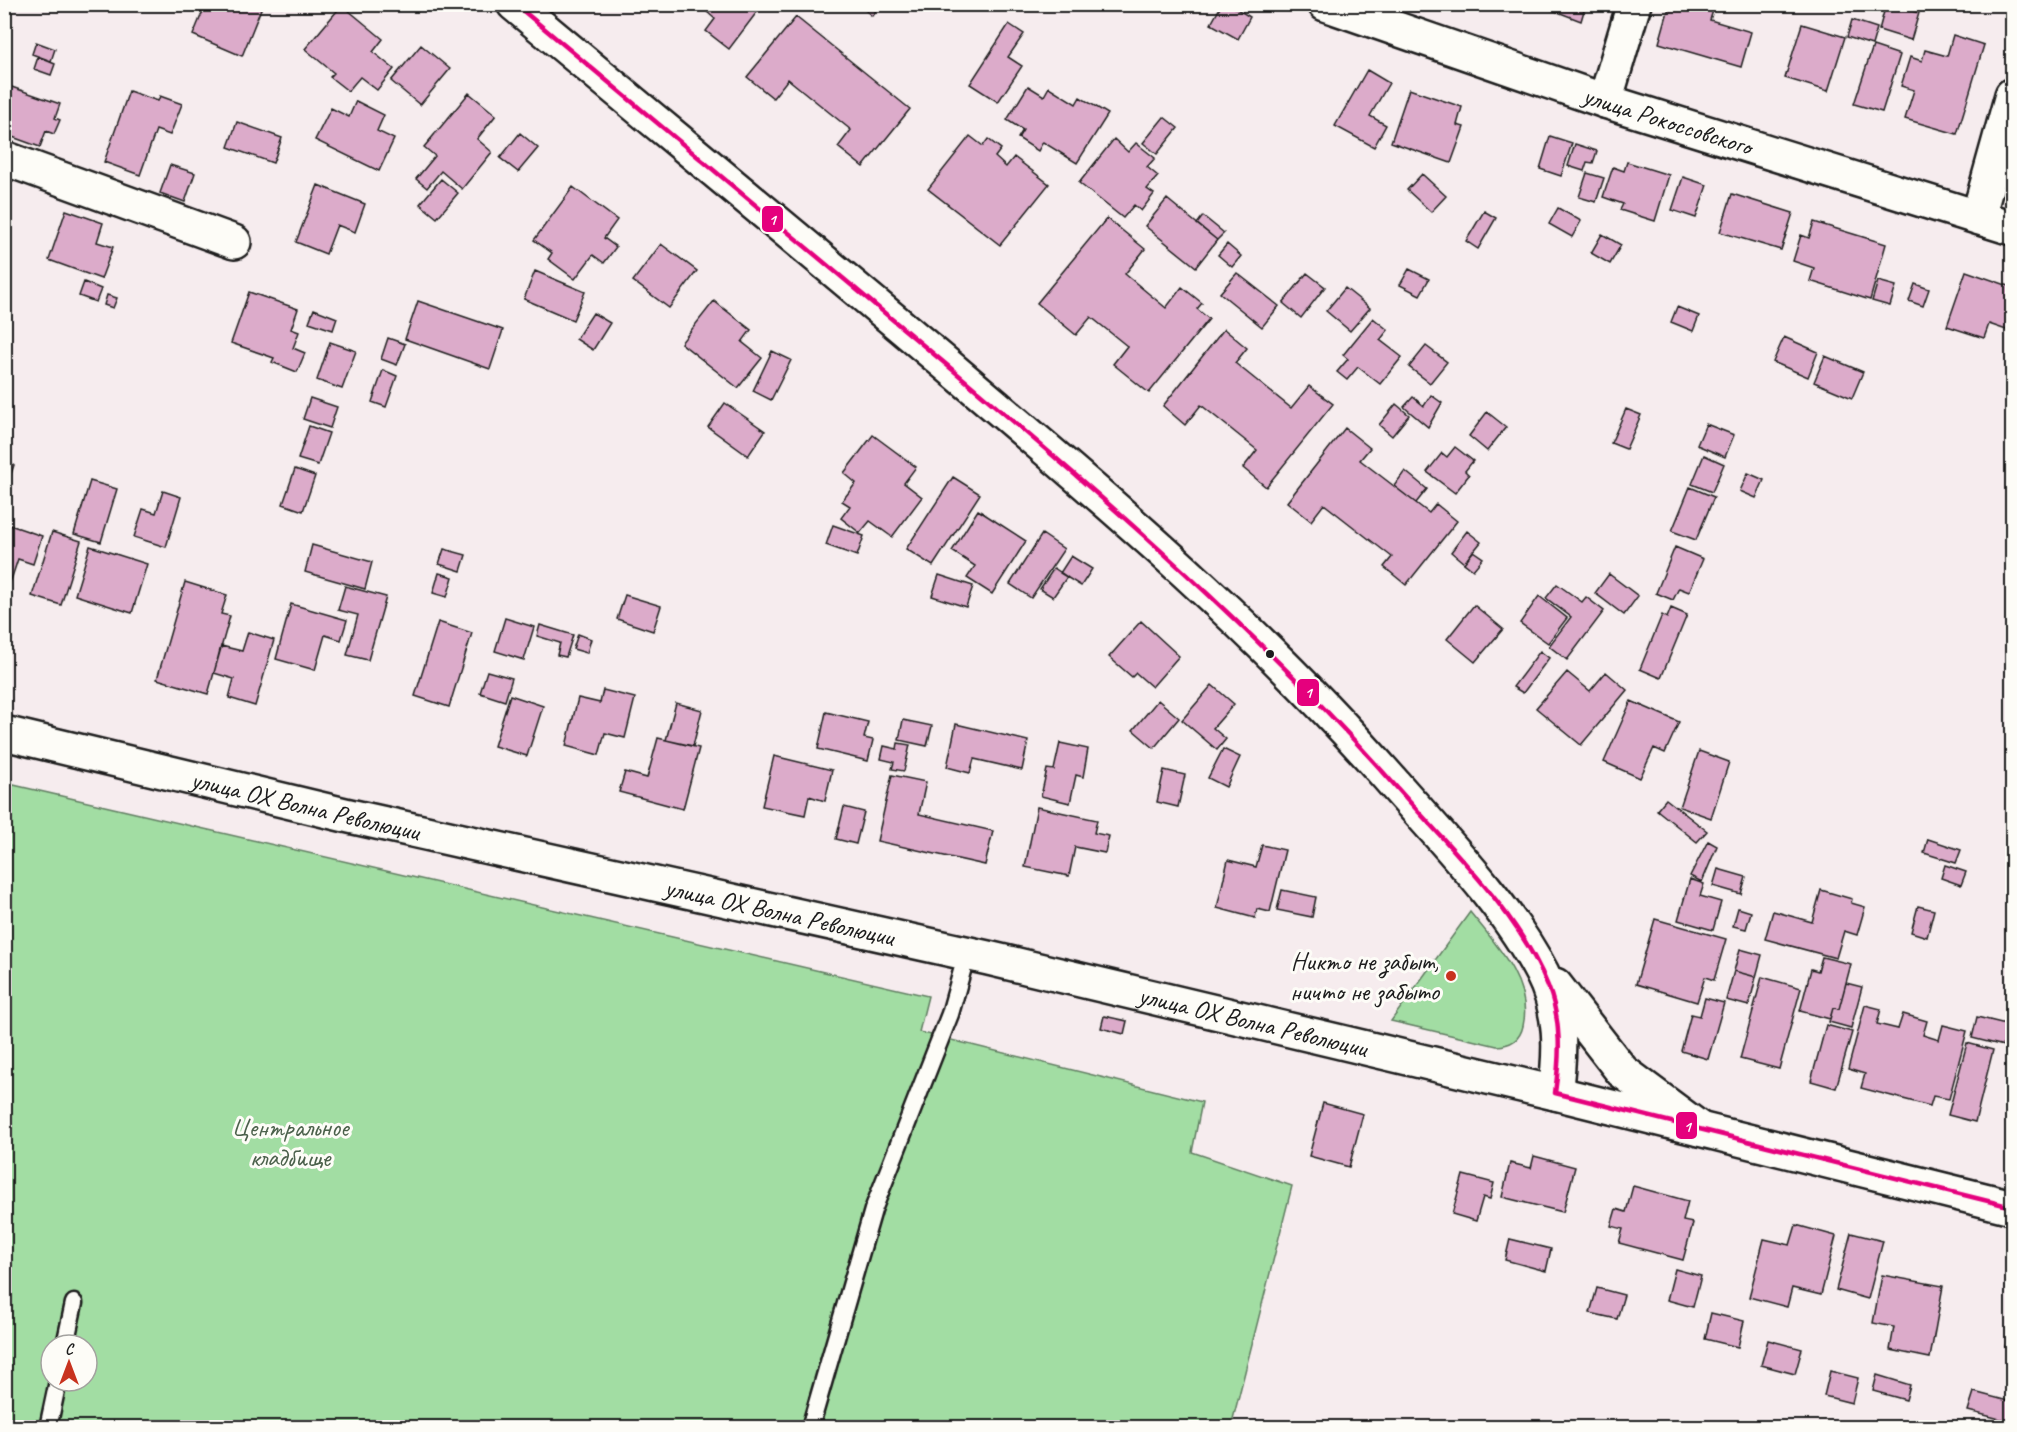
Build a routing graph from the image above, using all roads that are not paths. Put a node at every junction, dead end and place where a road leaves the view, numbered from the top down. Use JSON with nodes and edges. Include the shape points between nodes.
{"nodes":[{"id":1,"x":514,"y":4,"type":"edge"},
{"id":2,"x":1325,"y":4,"type":"edge"},
{"id":3,"x":1634,"y":4,"type":"edge"},
{"id":4,"x":2013,"y":95,"type":"edge"},
{"id":5,"x":1605,"y":101,"type":"junction"},
{"id":6,"x":4,"y":158,"type":"edge"},
{"id":7,"x":1978,"y":217,"type":"junction"},
{"id":8,"x":2013,"y":228,"type":"edge"},
{"id":9,"x":234,"y":242,"type":"dead end"},
{"id":10,"x":4,"y":733,"type":"edge"},
{"id":11,"x":1524,"y":944,"type":"junction"},
{"id":12,"x":967,"y":953,"type":"junction"},
{"id":13,"x":1556,"y":1093,"type":"junction"},
{"id":14,"x":1702,"y":1130,"type":"junction"},
{"id":15,"x":2013,"y":1207,"type":"edge"},
{"id":16,"x":74,"y":1303,"type":"dead end"},
{"id":17,"x":68,"y":1333,"type":"edge"},
{"id":18,"x":55,"y":1393,"type":"edge"},
{"id":19,"x":48,"y":1428,"type":"edge"},
{"id":20,"x":810,"y":1428,"type":"edge"}],
"edges":[{"from":1,"to":11,"type":"street","via":[[1058,458],[1219,603],[1283,663],[1379,767],[1469,871]]},
{"from":2,"to":5,"type":"street","name":"улица Рокоссовского"},
{"from":3,"to":5,"type":"street"},
{"from":4,"to":7,"type":"street"},
{"from":5,"to":7,"type":"street","name":"улица Рокоссовского"},
{"from":6,"to":9,"type":"street"},
{"from":7,"to":8,"type":"street","name":"улица Рокоссовского"},
{"from":10,"to":12,"type":"street","name":"улица ОХ Волна Революции","via":[[345,815]]},
{"from":11,"to":13,"type":"street","via":[[1542,972],[1556,1009],[1560,1046]]},
{"from":11,"to":14,"type":"street","via":[[1622,1071]]},
{"from":12,"to":13,"type":"street","name":"улица ОХ Волна Революции"},
{"from":12,"to":20,"type":"lane","via":[[950,1014],[873,1210]]},
{"from":13,"to":14,"type":"street","name":"улица ОХ Волна Революции"},
{"from":14,"to":15,"type":"street","name":"улица ОХ Волна Революции"},
{"from":16,"to":17,"type":"lane"},
{"from":18,"to":19,"type":"lane"}]}
